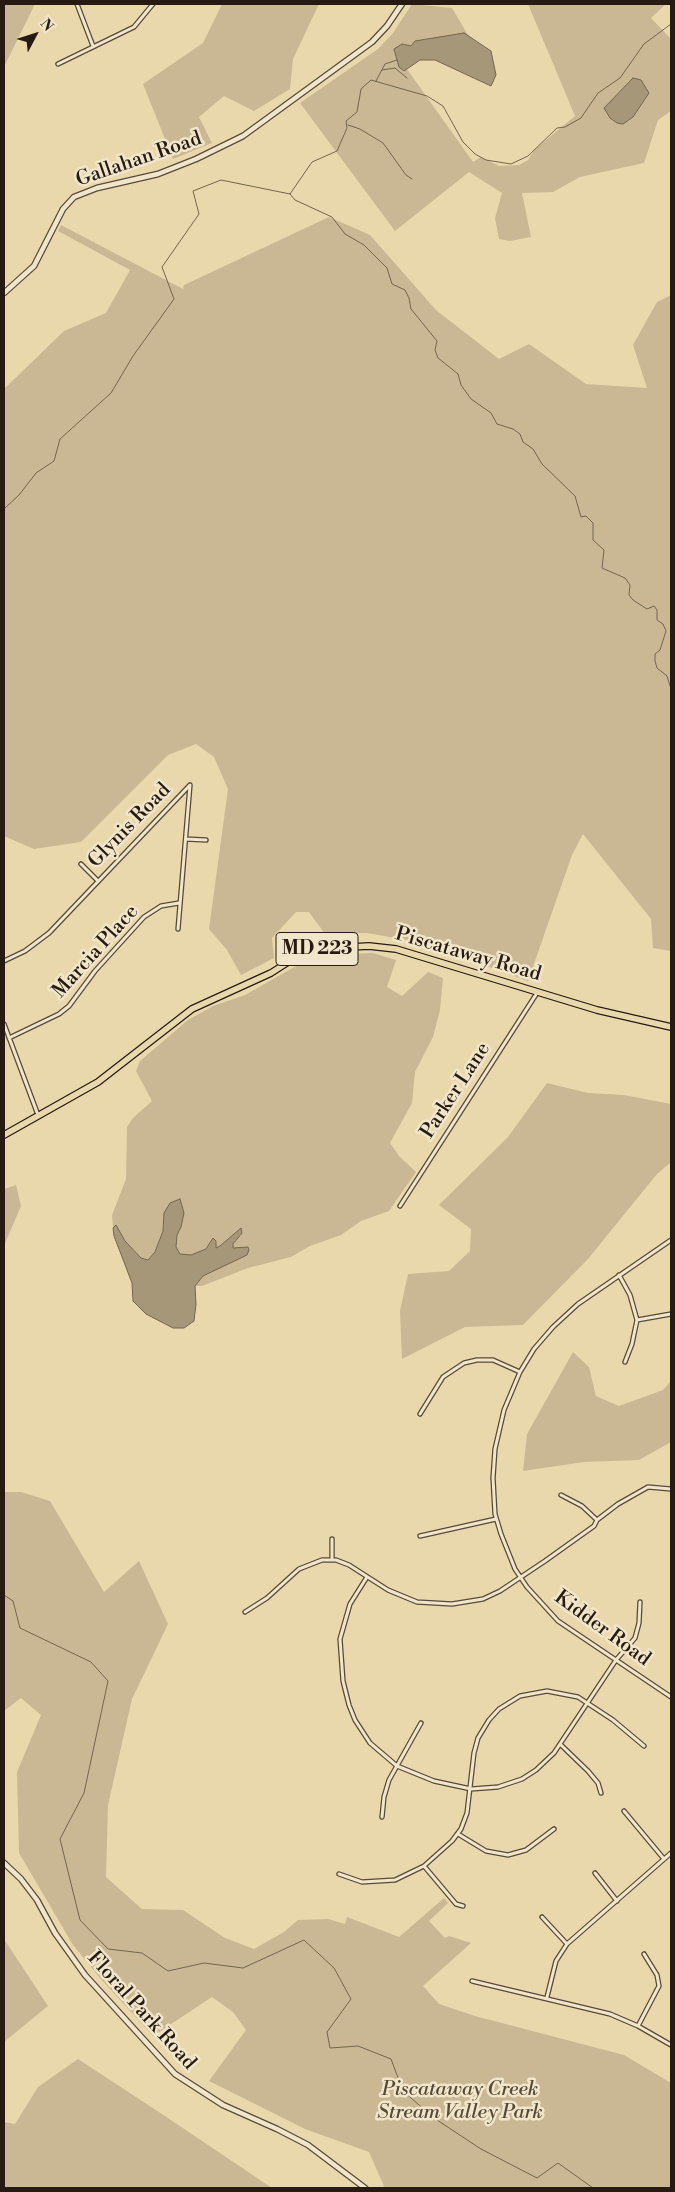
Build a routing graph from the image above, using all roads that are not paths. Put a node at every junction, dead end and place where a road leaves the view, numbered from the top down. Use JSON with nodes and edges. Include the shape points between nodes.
{"nodes":[{"id":1,"x":77,"y":4,"type":"edge"},
{"id":2,"x":153,"y":4,"type":"edge"},
{"id":3,"x":402,"y":4,"type":"edge"},
{"id":4,"x":93,"y":46,"type":"junction"},
{"id":5,"x":58,"y":64,"type":"dead end"},
{"id":6,"x":4,"y":293,"type":"edge"},
{"id":7,"x":186,"y":839,"type":"junction"},
{"id":8,"x":206,"y":840,"type":"dead end"},
{"id":9,"x":80,"y":864,"type":"dead end"},
{"id":10,"x":98,"y":880,"type":"junction"},
{"id":11,"x":179,"y":903,"type":"junction"},
{"id":12,"x":178,"y":929,"type":"dead end"},
{"id":13,"x":4,"y":961,"type":"edge"},
{"id":14,"x":537,"y":992,"type":"junction"},
{"id":15,"x":4,"y":1024,"type":"edge"},
{"id":16,"x":671,"y":1027,"type":"edge"},
{"id":17,"x":9,"y":1038,"type":"junction"},
{"id":18,"x":38,"y":1115,"type":"junction"},
{"id":19,"x":4,"y":1135,"type":"edge"},
{"id":20,"x":400,"y":1206,"type":"dead end"},
{"id":21,"x":671,"y":1240,"type":"edge"},
{"id":22,"x":619,"y":1275,"type":"junction"},
{"id":23,"x":671,"y":1314,"type":"edge"},
{"id":24,"x":637,"y":1320,"type":"junction"},
{"id":25,"x":625,"y":1362,"type":"dead end"},
{"id":26,"x":520,"y":1372,"type":"junction"},
{"id":27,"x":420,"y":1414,"type":"dead end"},
{"id":28,"x":671,"y":1489,"type":"edge"},
{"id":29,"x":561,"y":1495,"type":"dead end"},
{"id":30,"x":496,"y":1519,"type":"junction"},
{"id":31,"x":596,"y":1520,"type":"junction"},
{"id":32,"x":420,"y":1536,"type":"dead end"},
{"id":33,"x":332,"y":1539,"type":"dead end"},
{"id":34,"x":332,"y":1560,"type":"junction"},
{"id":35,"x":367,"y":1577,"type":"junction"},
{"id":36,"x":520,"y":1579,"type":"junction"},
{"id":37,"x":640,"y":1602,"type":"dead end"},
{"id":38,"x":246,"y":1612,"type":"dead end"},
{"id":39,"x":616,"y":1660,"type":"junction"},
{"id":40,"x":671,"y":1697,"type":"edge"},
{"id":41,"x":589,"y":1703,"type":"junction"},
{"id":42,"x":422,"y":1724,"type":"dead end"},
{"id":43,"x":561,"y":1745,"type":"junction"},
{"id":44,"x":644,"y":1746,"type":"dead end"},
{"id":45,"x":396,"y":1766,"type":"junction"},
{"id":46,"x":471,"y":1789,"type":"junction"},
{"id":47,"x":601,"y":1793,"type":"dead end"},
{"id":48,"x":624,"y":1811,"type":"dead end"},
{"id":49,"x":382,"y":1817,"type":"dead end"},
{"id":50,"x":554,"y":1829,"type":"dead end"},
{"id":51,"x":458,"y":1834,"type":"junction"},
{"id":52,"x":671,"y":1853,"type":"edge"},
{"id":53,"x":664,"y":1859,"type":"junction"},
{"id":54,"x":4,"y":1863,"type":"edge"},
{"id":55,"x":424,"y":1866,"type":"junction"},
{"id":56,"x":595,"y":1873,"type":"dead end"},
{"id":57,"x":339,"y":1874,"type":"dead end"},
{"id":58,"x":617,"y":1901,"type":"junction"},
{"id":59,"x":462,"y":1906,"type":"dead end"},
{"id":60,"x":542,"y":1917,"type":"dead end"},
{"id":61,"x":567,"y":1944,"type":"junction"},
{"id":62,"x":644,"y":1954,"type":"dead end"},
{"id":63,"x":472,"y":1980,"type":"dead end"},
{"id":64,"x":547,"y":1997,"type":"junction"},
{"id":65,"x":638,"y":2026,"type":"junction"},
{"id":66,"x":671,"y":2045,"type":"edge"},
{"id":67,"x":365,"y":2188,"type":"edge"}],
"edges":[{"from":1,"to":4,"type":"street"},
{"from":2,"to":4,"type":"street","via":[[134,26]]},
{"from":3,"to":6,"type":"street","name":"Gallahan Road","via":[[372,42],[243,136],[158,174],[74,197],[63,209],[34,266]]},
{"from":4,"to":5,"type":"street"},
{"from":7,"to":8,"type":"street"},
{"from":7,"to":10,"type":"street","name":"Glynis Road","via":[[190,785]]},
{"from":7,"to":11,"type":"street","name":"Glynis Road"},
{"from":9,"to":10,"type":"street"},
{"from":10,"to":13,"type":"street","name":"Glynis Road","via":[[37,944]]},
{"from":11,"to":12,"type":"street","name":"Glynis Road"},
{"from":11,"to":17,"type":"street","name":"Marcia Place","via":[[161,906],[144,917],[59,1014]]},
{"from":14,"to":16,"type":"main road","name":"Piscataway Road","number":"MD 223"},
{"from":14,"to":18,"type":"main road","name":"Piscataway Road","number":"MD 223","via":[[396,949],[370,946],[315,949],[192,1010],[105,1077]]},
{"from":14,"to":20,"type":"street","name":"Parker Lane"},
{"from":15,"to":17,"type":"street"},
{"from":17,"to":18,"type":"street"},
{"from":18,"to":19,"type":"main road","name":"Piscataway Road","number":"MD 223"},
{"from":21,"to":22,"type":"street","name":"Kidder Road"},
{"from":22,"to":24,"type":"street","via":[[630,1295]]},
{"from":22,"to":26,"type":"street","name":"Kidder Road","via":[[562,1317],[534,1349]]},
{"from":23,"to":24,"type":"street"},
{"from":24,"to":25,"type":"street"},
{"from":26,"to":27,"type":"street","via":[[493,1360],[464,1363],[444,1377]]},
{"from":26,"to":30,"type":"street","name":"Kidder Road","via":[[504,1410],[495,1449]]},
{"from":28,"to":31,"type":"street","via":[[648,1487]]},
{"from":29,"to":31,"type":"street","via":[[582,1506]]},
{"from":30,"to":32,"type":"street"},
{"from":30,"to":36,"type":"street","name":"Kidder Road"},
{"from":31,"to":36,"type":"street","via":[[594,1526]]},
{"from":33,"to":34,"type":"street"},
{"from":34,"to":35,"type":"street","via":[[350,1565]]},
{"from":34,"to":38,"type":"street","via":[[312,1562],[299,1569]]},
{"from":35,"to":36,"type":"street","via":[[409,1599],[439,1605],[483,1599]]},
{"from":35,"to":45,"type":"street","via":[[350,1604],[342,1626],[340,1654],[343,1681],[348,1705],[360,1729]]},
{"from":36,"to":39,"type":"street","name":"Kidder Road","via":[[558,1621]]},
{"from":37,"to":39,"type":"street","via":[[635,1638]]},
{"from":39,"to":40,"type":"street","name":"Kidder Road"},
{"from":39,"to":41,"type":"street"},
{"from":41,"to":43,"type":"street"},
{"from":41,"to":44,"type":"street"},
{"from":41,"to":46,"type":"street","via":[[570,1694],[540,1691],[505,1704],[488,1720],[478,1738]]},
{"from":42,"to":45,"type":"street"},
{"from":43,"to":46,"type":"street","via":[[543,1765],[522,1779],[498,1787]]},
{"from":43,"to":47,"type":"street","via":[[588,1771],[598,1783]]},
{"from":45,"to":46,"type":"street","via":[[439,1783]]},
{"from":45,"to":49,"type":"street","via":[[384,1796]]},
{"from":46,"to":51,"type":"street","via":[[468,1813]]},
{"from":48,"to":53,"type":"street"},
{"from":50,"to":51,"type":"street","via":[[526,1850],[508,1855],[486,1851]]},
{"from":51,"to":55,"type":"street"},
{"from":52,"to":53,"type":"street"},
{"from":53,"to":58,"type":"street"},
{"from":54,"to":67,"type":"street","name":"Floral Park Road","via":[[33,1894],[55,1933],[85,1975],[175,2074],[222,2105],[301,2141]]},
{"from":55,"to":57,"type":"street","via":[[405,1877],[380,1882],[362,1882]]},
{"from":55,"to":59,"type":"street","via":[[456,1904]]},
{"from":56,"to":58,"type":"street"},
{"from":58,"to":61,"type":"street"},
{"from":60,"to":61,"type":"street"},
{"from":61,"to":64,"type":"street","via":[[556,1960]]},
{"from":62,"to":65,"type":"street","via":[[657,1975],[659,1986]]},
{"from":63,"to":64,"type":"street"},
{"from":64,"to":65,"type":"street","via":[[610,2014]]},
{"from":65,"to":66,"type":"street"}]}
